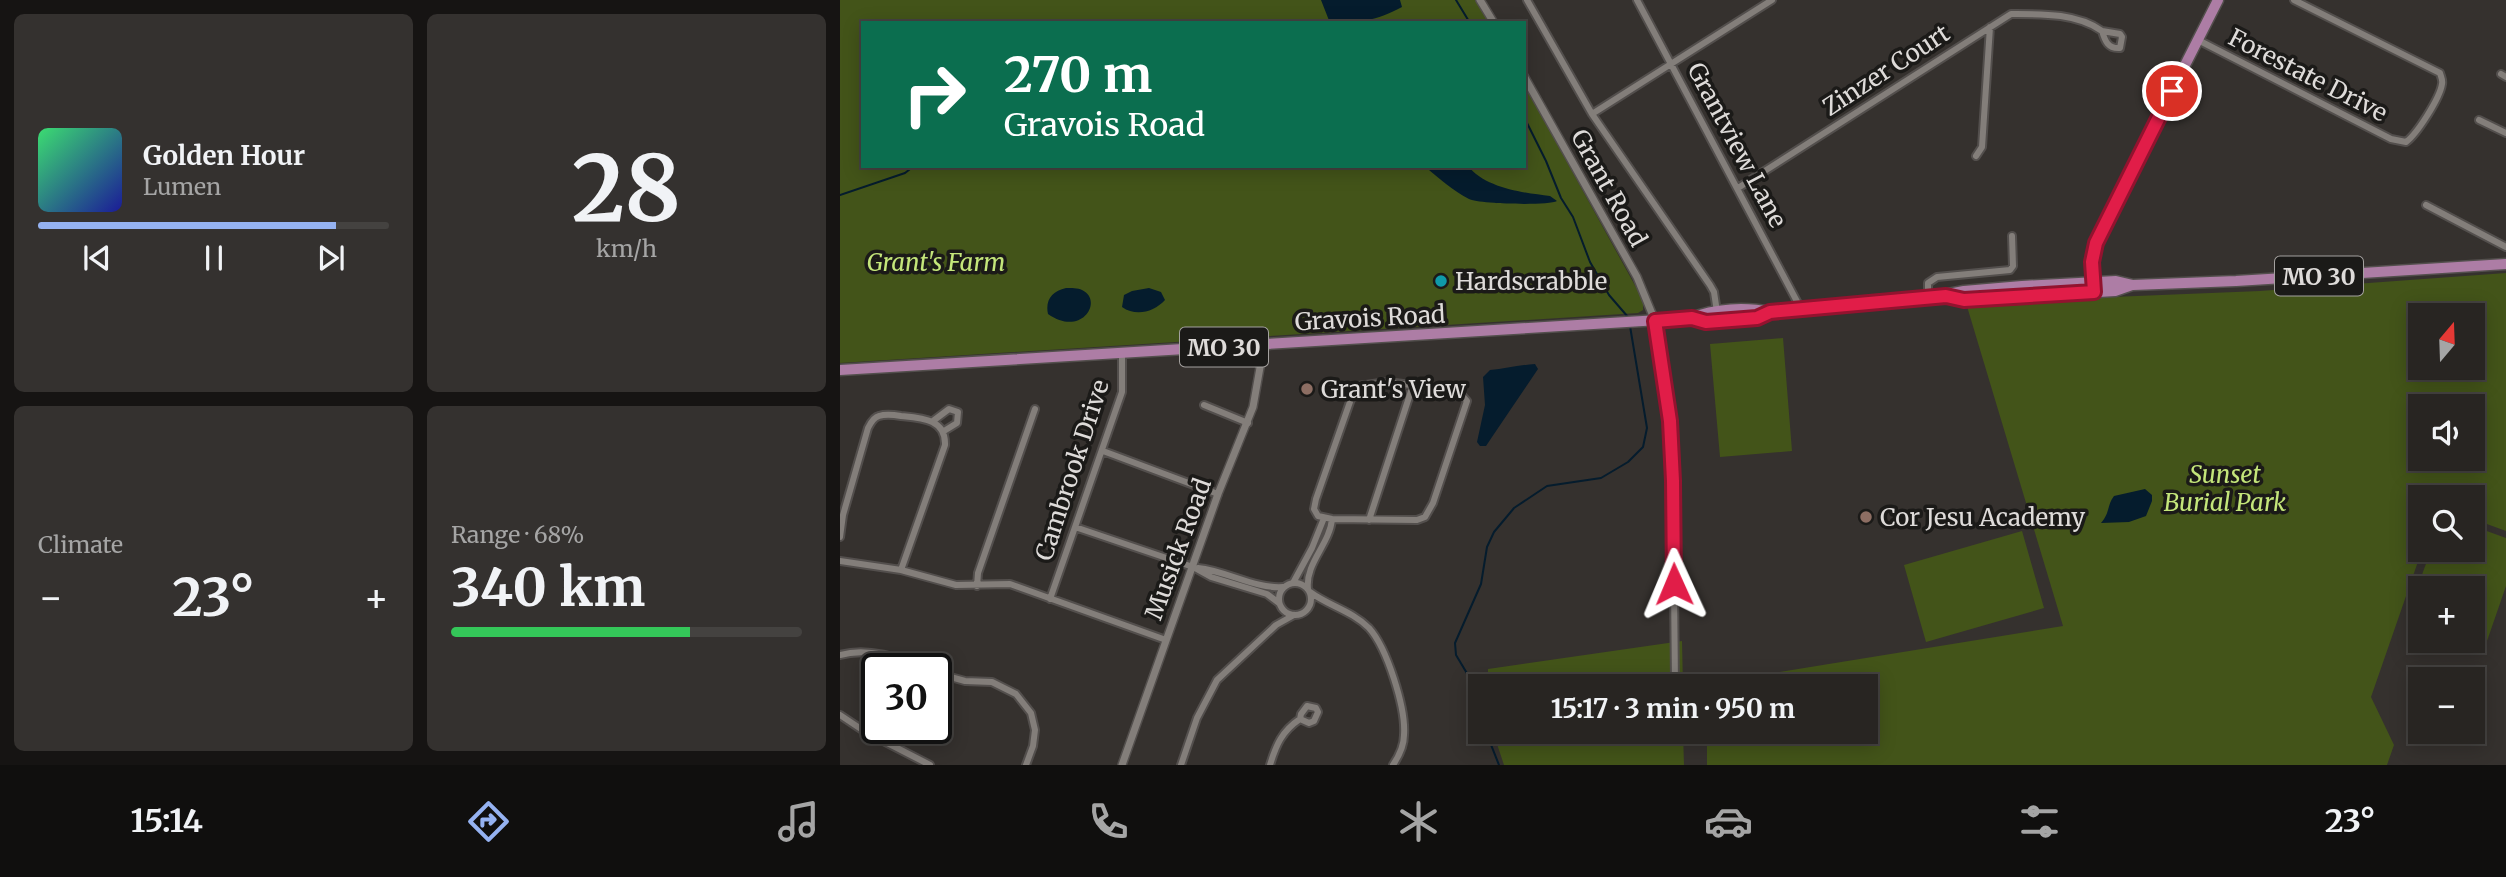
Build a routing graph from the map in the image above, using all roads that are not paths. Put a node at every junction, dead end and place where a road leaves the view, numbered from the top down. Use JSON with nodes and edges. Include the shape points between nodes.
{"nodes":[{"id":1,"x":1480,"y":0,"type":"edge"},
{"id":2,"x":1527,"y":0,"type":"edge"},
{"id":3,"x":1637,"y":0,"type":"edge"},
{"id":4,"x":1772,"y":0,"type":"edge"},
{"id":5,"x":2218,"y":0,"type":"edge"},
{"id":6,"x":2294,"y":0,"type":"edge"},
{"id":7,"x":1493,"y":21,"type":"edge"},
{"id":8,"x":1990,"y":27,"type":"junction"},
{"id":9,"x":2102,"y":31,"type":"dead end"},
{"id":10,"x":2198,"y":40,"type":"junction"},
{"id":11,"x":1673,"y":64,"type":"junction"},
{"id":12,"x":1526,"y":80,"type":"edge"},
{"id":13,"x":1592,"y":114,"type":"junction"},
{"id":14,"x":2479,"y":120,"type":"dead end"},
{"id":15,"x":2506,"y":133,"type":"edge"},
{"id":16,"x":1976,"y":156,"type":"dead end"},
{"id":17,"x":1738,"y":188,"type":"junction"},
{"id":18,"x":2426,"y":205,"type":"dead end"},
{"id":19,"x":2012,"y":236,"type":"dead end"},
{"id":20,"x":2506,"y":247,"type":"edge"},
{"id":21,"x":2092,"y":262,"type":"junction"},
{"id":22,"x":2506,"y":264,"type":"edge"},
{"id":23,"x":2076,"y":283,"type":"junction"},
{"id":24,"x":2093,"y":287,"type":"junction"},
{"id":25,"x":1946,"y":296,"type":"junction"},
{"id":26,"x":1928,"y":298,"type":"junction"},
{"id":27,"x":1801,"y":309,"type":"junction"},
{"id":28,"x":1717,"y":312,"type":"junction"},
{"id":29,"x":1770,"y":312,"type":"junction"},
{"id":30,"x":1692,"y":318,"type":"junction"},
{"id":31,"x":1655,"y":321,"type":"junction"},
{"id":32,"x":1264,"y":345,"type":"junction"},
{"id":33,"x":1122,"y":352,"type":"junction"},
{"id":34,"x":840,"y":370,"type":"edge"},
{"id":35,"x":1413,"y":385,"type":"junction"},
{"id":36,"x":1204,"y":405,"type":"dead end"},
{"id":37,"x":1035,"y":409,"type":"dead end"},
{"id":38,"x":934,"y":422,"type":"junction"},
{"id":39,"x":1248,"y":424,"type":"junction"},
{"id":40,"x":944,"y":432,"type":"junction"},
{"id":41,"x":1103,"y":451,"type":"junction"},
{"id":42,"x":1218,"y":494,"type":"junction"},
{"id":43,"x":1324,"y":518,"type":"junction"},
{"id":44,"x":1332,"y":519,"type":"junction"},
{"id":45,"x":1369,"y":520,"type":"junction"},
{"id":46,"x":1075,"y":527,"type":"junction"},
{"id":47,"x":840,"y":537,"type":"edge"},
{"id":48,"x":840,"y":561,"type":"edge"},
{"id":49,"x":1193,"y":567,"type":"junction"},
{"id":50,"x":901,"y":570,"type":"junction"},
{"id":51,"x":1293,"y":583,"type":"junction"},
{"id":52,"x":977,"y":586,"type":"junction"},
{"id":53,"x":1283,"y":587,"type":"junction"},
{"id":54,"x":1309,"y":590,"type":"junction"},
{"id":55,"x":1050,"y":599,"type":"junction"},
{"id":56,"x":1325,"y":603,"type":"junction"},
{"id":57,"x":1280,"y":605,"type":"junction"},
{"id":58,"x":1309,"y":608,"type":"junction"},
{"id":59,"x":1294,"y":615,"type":"junction"},
{"id":60,"x":1276,"y":625,"type":"junction"},
{"id":61,"x":1166,"y":640,"type":"junction"},
{"id":62,"x":862,"y":653,"type":"edge"},
{"id":63,"x":840,"y":655,"type":"edge"},
{"id":64,"x":1675,"y":674,"type":"edge"},
{"id":65,"x":952,"y":677,"type":"edge"},
{"id":66,"x":840,"y":715,"type":"edge"},
{"id":67,"x":1300,"y":719,"type":"dead end"},
{"id":68,"x":930,"y":765,"type":"edge"},
{"id":69,"x":1026,"y":765,"type":"edge"},
{"id":70,"x":1122,"y":765,"type":"edge"},
{"id":71,"x":1181,"y":765,"type":"edge"},
{"id":72,"x":1270,"y":765,"type":"edge"},
{"id":73,"x":1393,"y":765,"type":"edge"}],
"edges":[{"from":1,"to":7,"type":"street"},
{"from":2,"to":13,"type":"street"},
{"from":3,"to":11,"type":"street","name":"Grantview Lane"},
{"from":4,"to":11,"type":"street"},
{"from":5,"to":10,"type":"main road"},
{"from":6,"to":10,"type":"street","name":"Forestate Drive","via":[[2440,73],[2440,90],[2406,142],[2391,139]]},
{"from":8,"to":9,"type":"street","name":"Zinzer Court","via":[[2011,14],[2038,14],[2082,21]]},
{"from":8,"to":16,"type":"street","via":[[1982,147]]},
{"from":8,"to":17,"type":"street","name":"Zinzer Court"},
{"from":10,"to":21,"type":"main road","via":[[2101,231]]},
{"from":11,"to":13,"type":"street"},
{"from":11,"to":17,"type":"street","name":"Grantview Lane"},
{"from":12,"to":31,"type":"street","name":"Grant Road","via":[[1637,277]]},
{"from":13,"to":28,"type":"street","via":[[1710,285]]},
{"from":14,"to":15,"type":"street"},
{"from":17,"to":27,"type":"street","name":"Grantview Lane"},
{"from":18,"to":20,"type":"street"},
{"from":19,"to":26,"type":"street","via":[[2010,271],[1937,277],[1928,284]]},
{"from":21,"to":23,"type":"main road"},
{"from":21,"to":24,"type":"main road"},
{"from":22,"to":24,"type":"main road","name":"Gravois Road","number":"MO 30","via":[[2133,285],[2115,291]]},
{"from":23,"to":24,"type":"main road","name":"Gravois Road","number":"MO 30"},
{"from":23,"to":25,"type":"main road","name":"Gravois Road","number":"MO 30"},
{"from":24,"to":25,"type":"main road","name":"Gravois Road","number":"MO 30","via":[[1964,300]]},
{"from":25,"to":26,"type":"main road","name":"Gravois Road","number":"MO 30"},
{"from":26,"to":27,"type":"main road","name":"Gravois Road","number":"MO 30"},
{"from":27,"to":29,"type":"main road","name":"Gravois Road","number":"MO 30"},
{"from":28,"to":29,"type":"main road","name":"Gravois Road","number":"MO 30"},
{"from":28,"to":30,"type":"main road","name":"Gravois Road","number":"MO 30"},
{"from":29,"to":30,"type":"main road","name":"Gravois Road","number":"MO 30","via":[[1757,318],[1706,322]]},
{"from":30,"to":31,"type":"main road","name":"Gravois Road","number":"MO 30"},
{"from":31,"to":32,"type":"main road","name":"Gravois Road","number":"MO 30"},
{"from":31,"to":64,"type":"street","via":[[1670,421]]},
{"from":32,"to":33,"type":"main road","name":"Gravois Road","number":"MO 30"},
{"from":32,"to":39,"type":"street","name":"Musick Road"},
{"from":33,"to":34,"type":"main road","name":"Gravois Road","number":"MO 30"},
{"from":33,"to":41,"type":"street","name":"Cambrook Drive","via":[[1122,392]]},
{"from":35,"to":43,"type":"street","via":[[1387,382],[1356,390],[1316,499],[1314,509]]},
{"from":35,"to":45,"type":"street"},
{"from":35,"to":45,"type":"street","via":[[1458,391],[1467,401],[1465,409],[1425,517]]},
{"from":36,"to":39,"type":"street"},
{"from":37,"to":52,"type":"street"},
{"from":38,"to":40,"type":"street"},
{"from":38,"to":40,"type":"street","via":[[949,409],[958,412],[957,423]]},
{"from":38,"to":47,"type":"street","via":[[894,415],[873,420]]},
{"from":39,"to":42,"type":"street","name":"Musick Road"},
{"from":40,"to":50,"type":"street","via":[[945,445]]},
{"from":41,"to":42,"type":"street"},
{"from":41,"to":46,"type":"street","name":"Cambrook Drive"},
{"from":42,"to":49,"type":"street","name":"Musick Road"},
{"from":43,"to":44,"type":"street"},
{"from":43,"to":51,"type":"street"},
{"from":44,"to":45,"type":"street"},
{"from":44,"to":54,"type":"street","via":[[1310,570]]},
{"from":46,"to":49,"type":"street"},
{"from":46,"to":55,"type":"street","name":"Cambrook Drive"},
{"from":48,"to":50,"type":"street"},
{"from":49,"to":53,"type":"street"},
{"from":49,"to":57,"type":"street","via":[[1211,578],[1267,594]]},
{"from":49,"to":61,"type":"street","name":"Musick Road"},
{"from":50,"to":52,"type":"street"},
{"from":51,"to":53,"type":"street"},
{"from":51,"to":54,"type":"street"},
{"from":52,"to":55,"type":"street","via":[[1010,584]]},
{"from":53,"to":57,"type":"street"},
{"from":54,"to":56,"type":"street"},
{"from":54,"to":58,"type":"street"},
{"from":55,"to":61,"type":"street"},
{"from":56,"to":58,"type":"street"},
{"from":56,"to":73,"type":"street","via":[[1349,612],[1371,630],[1385,657],[1402,708],[1404,736]]},
{"from":57,"to":59,"type":"street"},
{"from":57,"to":60,"type":"street"},
{"from":58,"to":59,"type":"street"},
{"from":59,"to":60,"type":"street"},
{"from":60,"to":71,"type":"street","via":[[1217,680],[1197,718]]},
{"from":61,"to":70,"type":"street","name":"Musick Road"},
{"from":62,"to":63,"type":"street"},
{"from":65,"to":69,"type":"street","via":[[992,682],[1016,694],[1031,713],[1035,730]]},
{"from":66,"to":68,"type":"street"},
{"from":67,"to":72,"type":"street","via":[[1285,730]]}]}
